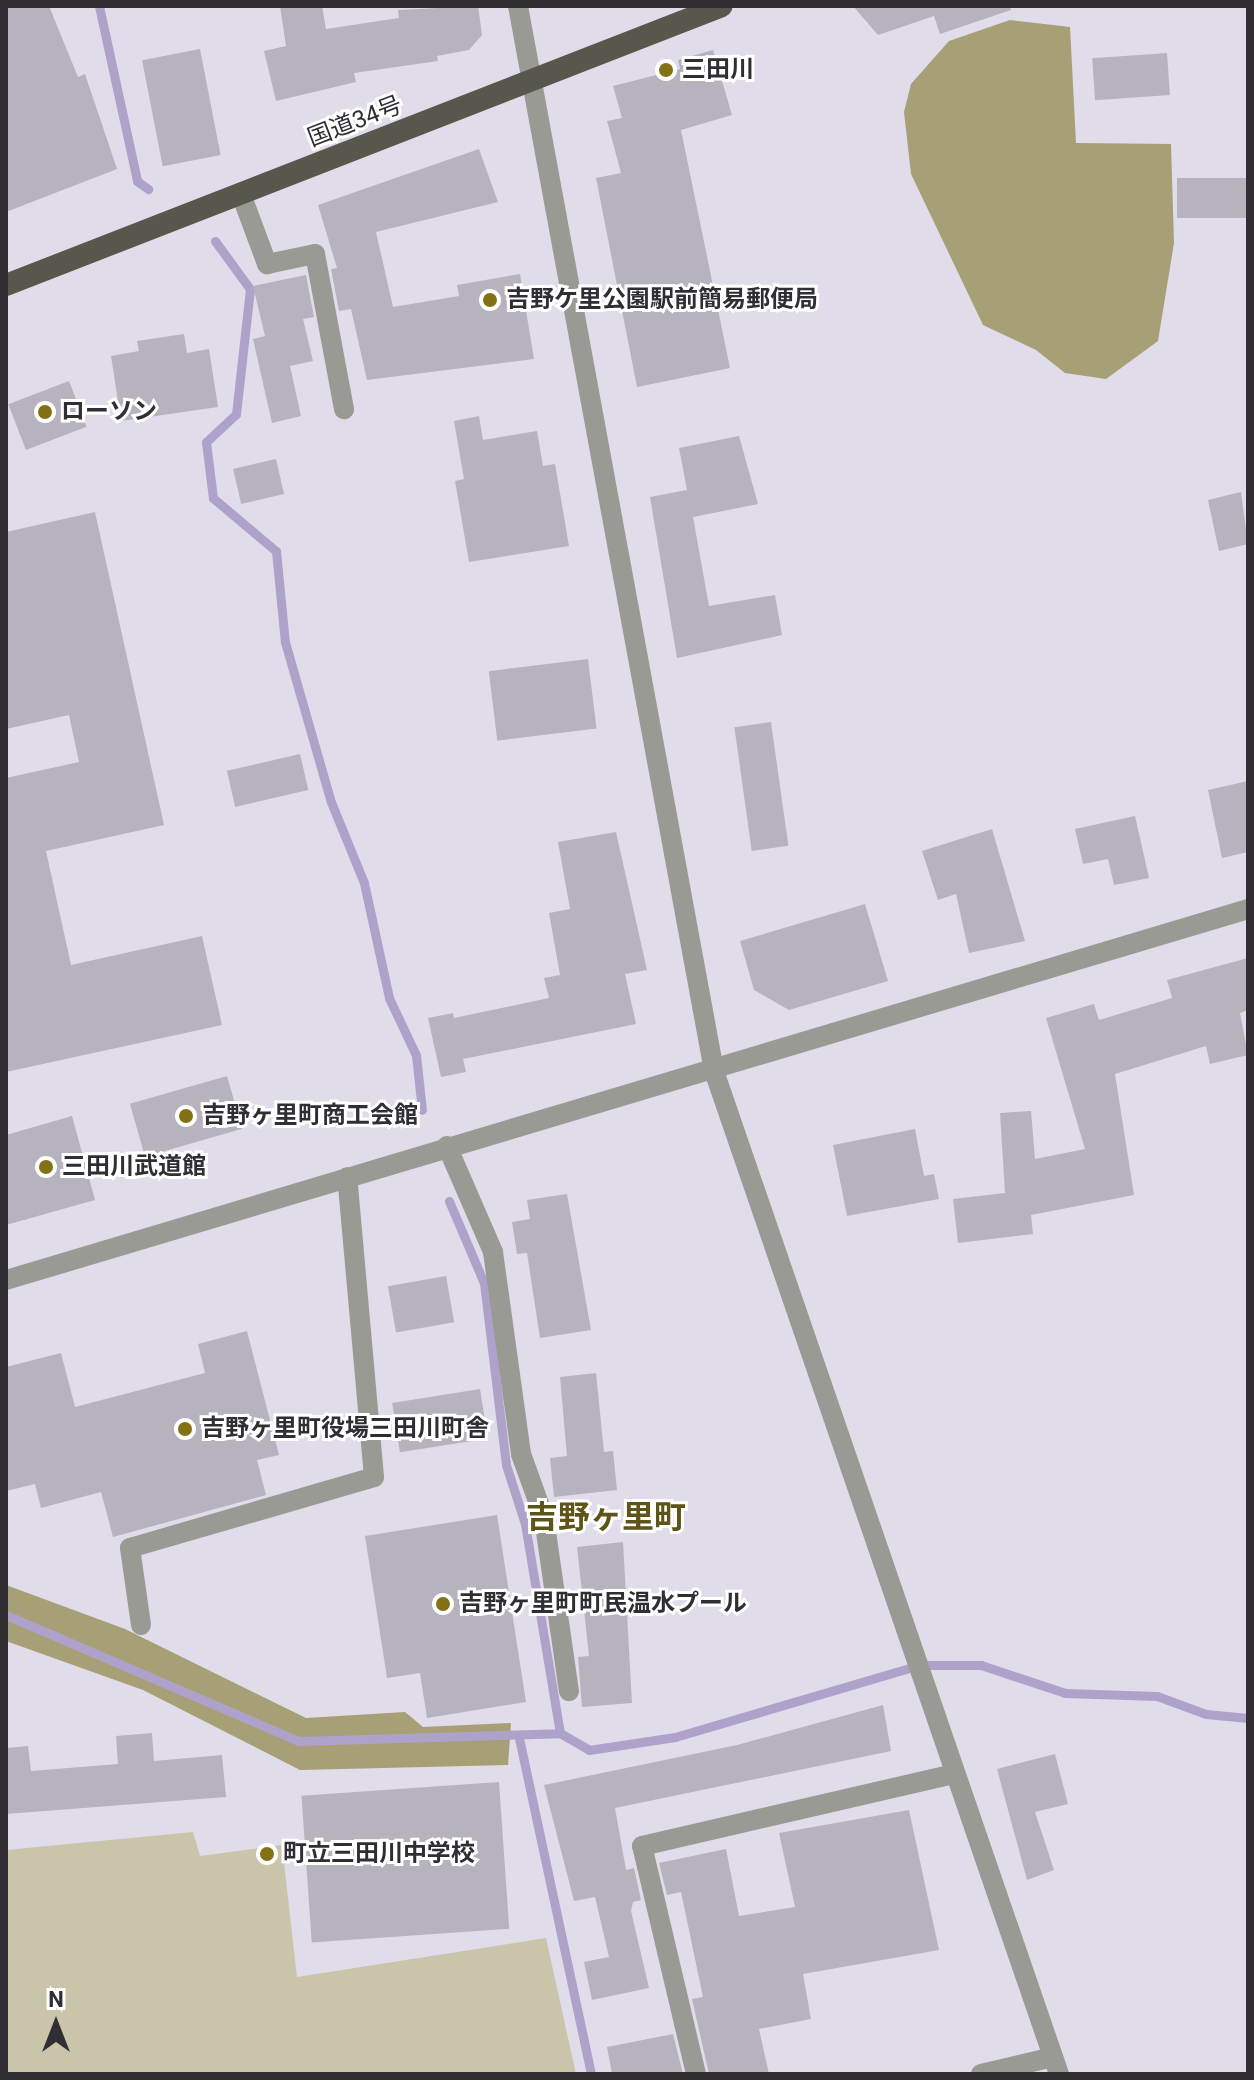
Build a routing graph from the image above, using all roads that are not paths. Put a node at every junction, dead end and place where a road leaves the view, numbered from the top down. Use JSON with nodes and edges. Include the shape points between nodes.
{"nodes":[{"id":1,"x":518,"y":6,"type":"edge"},
{"id":2,"x":722,"y":6,"type":"edge"},
{"id":3,"x":531,"y":82,"type":"junction"},
{"id":4,"x":241,"y":194,"type":"junction"},
{"id":5,"x":6,"y":285,"type":"edge"},
{"id":6,"x":344,"y":409,"type":"dead end"},
{"id":7,"x":1248,"y":909,"type":"edge"},
{"id":8,"x":714,"y":1071,"type":"junction"},
{"id":9,"x":447,"y":1146,"type":"junction"},
{"id":10,"x":347,"y":1177,"type":"junction"},
{"id":11,"x":6,"y":1280,"type":"edge"},
{"id":12,"x":141,"y":1625,"type":"dead end"},
{"id":13,"x":569,"y":1691,"type":"dead end"},
{"id":14,"x":954,"y":1774,"type":"junction"},
{"id":15,"x":1056,"y":2066,"type":"edge"},
{"id":16,"x":696,"y":2074,"type":"edge"},
{"id":17,"x":981,"y":2074,"type":"edge"}],
"edges":[{"from":1,"to":3,"type":"street"},
{"from":2,"to":3,"type":"highway","name":"国道34号"},
{"from":3,"to":4,"type":"highway","name":"国道34号"},
{"from":3,"to":8,"type":"street"},
{"from":4,"to":5,"type":"highway","name":"国道34号"},
{"from":4,"to":6,"type":"street","via":[[267,264],[315,254]]},
{"from":7,"to":8,"type":"street"},
{"from":8,"to":9,"type":"street"},
{"from":8,"to":14,"type":"street"},
{"from":9,"to":10,"type":"street"},
{"from":9,"to":13,"type":"street","via":[[493,1252],[521,1454],[544,1518]]},
{"from":10,"to":11,"type":"street"},
{"from":10,"to":12,"type":"street","via":[[374,1477],[130,1548]]},
{"from":14,"to":15,"type":"street"},
{"from":14,"to":16,"type":"street","via":[[642,1846]]},
{"from":15,"to":17,"type":"street"}]}
